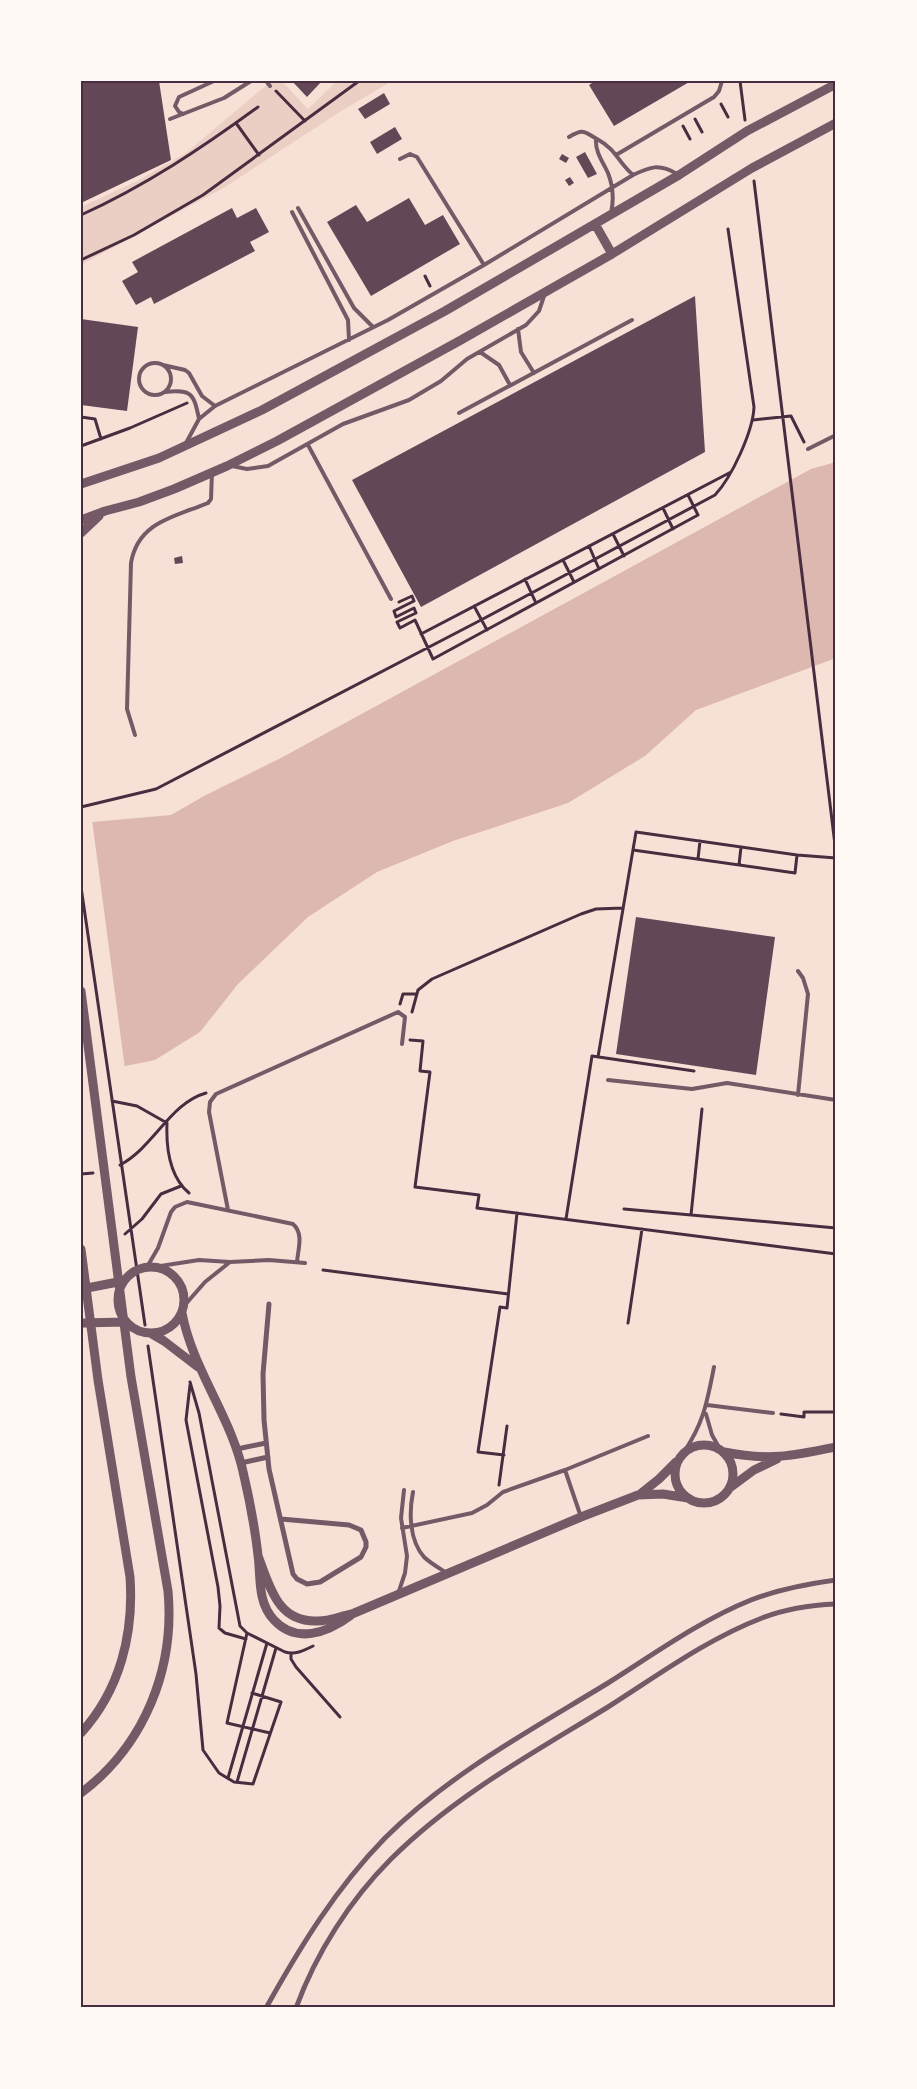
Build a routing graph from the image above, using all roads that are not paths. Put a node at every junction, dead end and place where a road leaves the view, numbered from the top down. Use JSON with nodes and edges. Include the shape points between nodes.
{"nodes":[{"id":1,"x":214,"y":81,"type":"edge"},
{"id":2,"x":251,"y":81,"type":"edge"},
{"id":3,"x":266,"y":81,"type":"edge"},
{"id":4,"x":722,"y":81,"type":"edge"},
{"id":5,"x":836,"y":84,"type":"edge"},
{"id":6,"x":270,"y":86,"type":"road end"},
{"id":7,"x":183,"y":114,"type":"junction"},
{"id":8,"x":170,"y":119,"type":"dead end"},
{"id":9,"x":836,"y":124,"type":"edge"},
{"id":10,"x":569,"y":137,"type":"dead end"},
{"id":11,"x":596,"y":139,"type":"junction"},
{"id":12,"x":616,"y":155,"type":"junction"},
{"id":13,"x":400,"y":159,"type":"dead end"},
{"id":14,"x":633,"y":175,"type":"junction"},
{"id":15,"x":679,"y":175,"type":"junction"},
{"id":16,"x":612,"y":188,"type":"junction"},
{"id":17,"x":298,"y":208,"type":"dead end"},
{"id":18,"x":292,"y":212,"type":"dead end"},
{"id":19,"x":610,"y":216,"type":"junction"},
{"id":20,"x":596,"y":224,"type":"junction"},
{"id":21,"x":612,"y":254,"type":"junction"},
{"id":22,"x":484,"y":265,"type":"junction"},
{"id":23,"x":546,"y":292,"type":"junction"},
{"id":24,"x":632,"y":320,"type":"dead end"},
{"id":25,"x":373,"y":327,"type":"junction"},
{"id":26,"x":518,"y":329,"type":"junction"},
{"id":27,"x":349,"y":340,"type":"junction"},
{"id":28,"x":480,"y":352,"type":"junction"},
{"id":29,"x":163,"y":365,"type":"junction"},
{"id":30,"x":534,"y":372,"type":"junction"},
{"id":31,"x":510,"y":385,"type":"junction"},
{"id":32,"x":197,"y":388,"type":"junction"},
{"id":33,"x":165,"y":392,"type":"junction"},
{"id":34,"x":189,"y":393,"type":"junction"},
{"id":35,"x":215,"y":406,"type":"junction"},
{"id":36,"x":459,"y":413,"type":"dead end"},
{"id":37,"x":199,"y":419,"type":"junction"},
{"id":38,"x":836,"y":435,"type":"edge"},
{"id":39,"x":308,"y":445,"type":"junction"},
{"id":40,"x":185,"y":447,"type":"junction"},
{"id":41,"x":808,"y":450,"type":"road end"},
{"id":42,"x":228,"y":466,"type":"junction"},
{"id":43,"x":212,"y":472,"type":"junction"},
{"id":44,"x":81,"y":484,"type":"edge"},
{"id":45,"x":105,"y":511,"type":"junction"},
{"id":46,"x":81,"y":520,"type":"edge"},
{"id":47,"x":81,"y":532,"type":"edge"},
{"id":48,"x":391,"y":599,"type":"road end"},
{"id":49,"x":135,"y":735,"type":"dead end"},
{"id":50,"x":798,"y":971,"type":"dead end"},
{"id":51,"x":81,"y":991,"type":"edge"},
{"id":52,"x":402,"y":1044,"type":"dead end"},
{"id":53,"x":608,"y":1080,"type":"dead end"},
{"id":54,"x":798,"y":1095,"type":"junction"},
{"id":55,"x":836,"y":1100,"type":"edge"},
{"id":56,"x":228,"y":1210,"type":"junction"},
{"id":57,"x":81,"y":1249,"type":"edge"},
{"id":58,"x":230,"y":1262,"type":"junction"},
{"id":59,"x":297,"y":1262,"type":"junction"},
{"id":60,"x":304,"y":1263,"type":"dead end"},
{"id":61,"x":150,"y":1267,"type":"junction"},
{"id":62,"x":124,"y":1281,"type":"junction"},
{"id":63,"x":81,"y":1290,"type":"edge"},
{"id":64,"x":269,"y":1304,"type":"dead end"},
{"id":65,"x":183,"y":1309,"type":"junction"},
{"id":66,"x":125,"y":1322,"type":"junction"},
{"id":67,"x":81,"y":1323,"type":"edge"},
{"id":68,"x":152,"y":1334,"type":"junction"},
{"id":69,"x":714,"y":1367,"type":"dead end"},
{"id":70,"x":200,"y":1369,"type":"junction"},
{"id":71,"x":707,"y":1405,"type":"junction"},
{"id":72,"x":706,"y":1411,"type":"junction"},
{"id":73,"x":773,"y":1413,"type":"road end"},
{"id":74,"x":648,"y":1436,"type":"dead end"},
{"id":75,"x":266,"y":1443,"type":"junction"},
{"id":76,"x":836,"y":1447,"type":"edge"},
{"id":77,"x":237,"y":1449,"type":"junction"},
{"id":78,"x":722,"y":1450,"type":"junction"},
{"id":79,"x":684,"y":1452,"type":"junction"},
{"id":80,"x":268,"y":1457,"type":"junction"},
{"id":81,"x":780,"y":1458,"type":"junction"},
{"id":82,"x":678,"y":1460,"type":"junction"},
{"id":83,"x":241,"y":1463,"type":"junction"},
{"id":84,"x":565,"y":1470,"type":"junction"},
{"id":85,"x":731,"y":1487,"type":"junction"},
{"id":86,"x":404,"y":1490,"type":"dead end"},
{"id":87,"x":413,"y":1492,"type":"dead end"},
{"id":88,"x":638,"y":1495,"type":"junction"},
{"id":89,"x":688,"y":1498,"type":"junction"},
{"id":90,"x":581,"y":1517,"type":"junction"},
{"id":91,"x":281,"y":1519,"type":"junction"},
{"id":92,"x":412,"y":1526,"type":"junction"},
{"id":93,"x":402,"y":1528,"type":"junction"},
{"id":94,"x":258,"y":1556,"type":"junction"},
{"id":95,"x":447,"y":1573,"type":"junction"},
{"id":96,"x":836,"y":1580,"type":"edge"},
{"id":97,"x":398,"y":1595,"type":"junction"},
{"id":98,"x":836,"y":1604,"type":"edge"},
{"id":99,"x":352,"y":1614,"type":"junction"},
{"id":100,"x":81,"y":1733,"type":"edge"},
{"id":101,"x":81,"y":1793,"type":"edge"},
{"id":102,"x":266,"y":2008,"type":"edge"},
{"id":103,"x":296,"y":2008,"type":"edge"}],
"edges":[{"from":1,"to":7,"type":"lane","via":[[179,97],[176,106]]},
{"from":2,"to":7,"type":"lane","via":[[224,98]]},
{"from":3,"to":6,"type":"lane"},
{"from":4,"to":12,"type":"lane","via":[[714,98]]},
{"from":5,"to":15,"type":"street","via":[[747,131]]},
{"from":7,"to":8,"type":"lane"},
{"from":9,"to":21,"type":"street","via":[[752,168]]},
{"from":10,"to":11,"type":"lane","via":[[578,132],[588,132]]},
{"from":11,"to":12,"type":"lane","via":[[607,144]]},
{"from":11,"to":16,"type":"lane","via":[[596,148]]},
{"from":12,"to":14,"type":"lane"},
{"from":13,"to":22,"type":"lane","via":[[410,154],[417,157]]},
{"from":14,"to":15,"type":"lane","via":[[656,167]]},
{"from":14,"to":16,"type":"lane"},
{"from":15,"to":19,"type":"street"},
{"from":16,"to":19,"type":"lane"},
{"from":16,"to":22,"type":"lane"},
{"from":17,"to":25,"type":"lane","via":[[354,308]]},
{"from":18,"to":27,"type":"lane","via":[[348,320]]},
{"from":19,"to":20,"type":"street"},
{"from":20,"to":21,"type":"street"},
{"from":20,"to":40,"type":"street","via":[[445,311],[262,410]]},
{"from":21,"to":23,"type":"street"},
{"from":22,"to":25,"type":"lane"},
{"from":23,"to":26,"type":"lane","via":[[539,311]]},
{"from":23,"to":42,"type":"street"},
{"from":24,"to":30,"type":"lane"},
{"from":25,"to":27,"type":"lane"},
{"from":26,"to":28,"type":"lane"},
{"from":26,"to":30,"type":"lane","via":[[521,352]]},
{"from":27,"to":35,"type":"lane"},
{"from":28,"to":31,"type":"lane","via":[[499,365]]},
{"from":28,"to":39,"type":"lane","via":[[409,400],[357,418]]},
{"from":29,"to":32,"type":"lane","via":[[185,370]]},
{"from":29,"to":33,"type":"lane","via":[[168,369],[171,381]]},
{"from":29,"to":33,"type":"lane","via":[[145,366],[139,377],[142,389],[153,395]]},
{"from":30,"to":31,"type":"lane"},
{"from":31,"to":36,"type":"lane"},
{"from":32,"to":34,"type":"lane"},
{"from":32,"to":35,"type":"lane"},
{"from":33,"to":34,"type":"lane","via":[[180,390]]},
{"from":34,"to":37,"type":"lane"},
{"from":35,"to":37,"type":"lane"},
{"from":37,"to":40,"type":"lane"},
{"from":38,"to":41,"type":"lane"},
{"from":39,"to":42,"type":"lane","via":[[268,466],[248,469]]},
{"from":39,"to":48,"type":"lane"},
{"from":40,"to":44,"type":"street"},
{"from":42,"to":43,"type":"street"},
{"from":43,"to":45,"type":"street","via":[[138,502]]},
{"from":43,"to":49,"type":"lane","via":[[208,503],[152,527],[141,536],[134,549],[127,709]]},
{"from":45,"to":46,"type":"street"},
{"from":45,"to":47,"type":"street"},
{"from":50,"to":54,"type":"lane","via":[[808,994]]},
{"from":51,"to":101,"type":"street","via":[[131,1376],[168,1591],[170,1622],[159,1684],[142,1723],[117,1759]]},
{"from":52,"to":56,"type":"lane","via":[[405,1017],[398,1012],[220,1091],[213,1098],[209,1112]]},
{"from":53,"to":54,"type":"lane","via":[[692,1089],[727,1083]]},
{"from":54,"to":55,"type":"lane"},
{"from":56,"to":59,"type":"lane","via":[[293,1224],[300,1236]]},
{"from":56,"to":61,"type":"lane","via":[[187,1202],[175,1207]]},
{"from":57,"to":100,"type":"street","via":[[98,1380],[130,1577],[132,1610],[126,1646],[114,1681],[97,1713]]},
{"from":58,"to":59,"type":"lane"},
{"from":58,"to":61,"type":"lane","via":[[192,1260]]},
{"from":58,"to":65,"type":"lane","via":[[205,1282]]},
{"from":59,"to":60,"type":"lane"},
{"from":61,"to":62,"type":"street","via":[[134,1272]]},
{"from":61,"to":65,"type":"street","via":[[164,1270],[177,1280],[184,1295]]},
{"from":62,"to":63,"type":"street"},
{"from":62,"to":66,"type":"street","via":[[118,1294],[118,1309]]},
{"from":64,"to":75,"type":"street","via":[[263,1374]]},
{"from":65,"to":68,"type":"street","via":[[170,1328]]},
{"from":65,"to":70,"type":"street","via":[[189,1341]]},
{"from":66,"to":67,"type":"street"},
{"from":66,"to":68,"type":"street","via":[[133,1329]]},
{"from":68,"to":70,"type":"street"},
{"from":69,"to":71,"type":"lane"},
{"from":70,"to":77,"type":"street"},
{"from":71,"to":72,"type":"lane"},
{"from":71,"to":73,"type":"lane"},
{"from":72,"to":78,"type":"lane","via":[[712,1435]]},
{"from":72,"to":79,"type":"lane"},
{"from":74,"to":84,"type":"lane"},
{"from":75,"to":77,"type":"street"},
{"from":75,"to":80,"type":"street"},
{"from":76,"to":81,"type":"street"},
{"from":77,"to":83,"type":"street"},
{"from":78,"to":79,"type":"street","via":[[706,1444]]},
{"from":78,"to":81,"type":"street","via":[[752,1457]]},
{"from":78,"to":85,"type":"street","via":[[733,1465]]},
{"from":79,"to":82,"type":"street"},
{"from":80,"to":83,"type":"street"},
{"from":80,"to":91,"type":"street"},
{"from":81,"to":85,"type":"street","via":[[754,1470]]},
{"from":82,"to":88,"type":"street"},
{"from":82,"to":89,"type":"street","via":[[675,1468],[677,1485]]},
{"from":83,"to":94,"type":"street"},
{"from":84,"to":90,"type":"lane"},
{"from":84,"to":92,"type":"lane","via":[[509,1489],[472,1513]]},
{"from":85,"to":89,"type":"street","via":[[712,1502]]},
{"from":86,"to":93,"type":"lane"},
{"from":87,"to":92,"type":"lane"},
{"from":88,"to":89,"type":"street"},
{"from":88,"to":90,"type":"street"},
{"from":90,"to":95,"type":"street"},
{"from":91,"to":91,"type":"street","via":[[291,1569],[302,1582],[320,1582],[364,1552],[364,1536],[355,1527]]},
{"from":92,"to":93,"type":"lane"},
{"from":92,"to":95,"type":"lane","via":[[414,1539],[423,1555]]},
{"from":93,"to":97,"type":"lane","via":[[406,1565]]},
{"from":94,"to":99,"type":"street","via":[[273,1596],[292,1615],[318,1621]]},
{"from":94,"to":99,"type":"street","via":[[264,1604],[280,1626],[297,1633],[316,1633]]},
{"from":95,"to":97,"type":"street"},
{"from":96,"to":102,"type":"street","via":[[780,1590],[726,1611],[511,1742],[438,1791],[386,1838],[337,1894]]},
{"from":97,"to":99,"type":"street"},
{"from":98,"to":103,"type":"street","via":[[790,1610],[738,1628],[623,1697],[452,1807],[390,1860],[363,1891],[319,1957]]}]}
